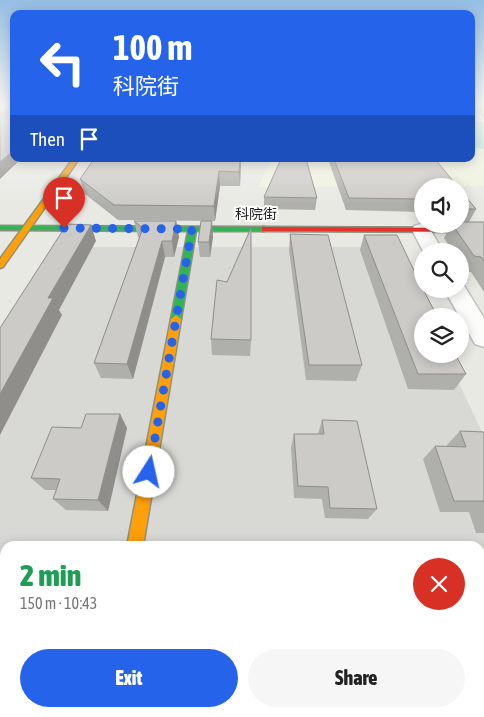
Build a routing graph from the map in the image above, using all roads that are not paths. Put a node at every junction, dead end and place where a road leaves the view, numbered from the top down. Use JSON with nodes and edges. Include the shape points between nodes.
{"nodes":[{"id":1,"x":74,"y":162,"type":"edge"},
{"id":2,"x":0,"y":228,"type":"edge"},
{"id":3,"x":27,"y":228,"type":"junction"},
{"id":4,"x":192,"y":229,"type":"junction"},
{"id":5,"x":414,"y":230,"type":"edge"},
{"id":6,"x":469,"y":230,"type":"edge"},
{"id":7,"x":484,"y":230,"type":"edge"},
{"id":8,"x":0,"y":265,"type":"edge"},
{"id":9,"x":460,"y":298,"type":"edge"},
{"id":10,"x":484,"y":338,"type":"edge"},
{"id":11,"x":136,"y":541,"type":"edge"}],
"edges":[{"from":1,"to":3,"type":"street"},
{"from":2,"to":3,"type":"street","name":"科院街"},
{"from":3,"to":4,"type":"street","name":"科院街"},
{"from":3,"to":8,"type":"street"},
{"from":4,"to":5,"type":"street","name":"科院街"},
{"from":4,"to":11,"type":"street"},
{"from":6,"to":7,"type":"street","name":"科院街"},
{"from":9,"to":10,"type":"street"}]}
